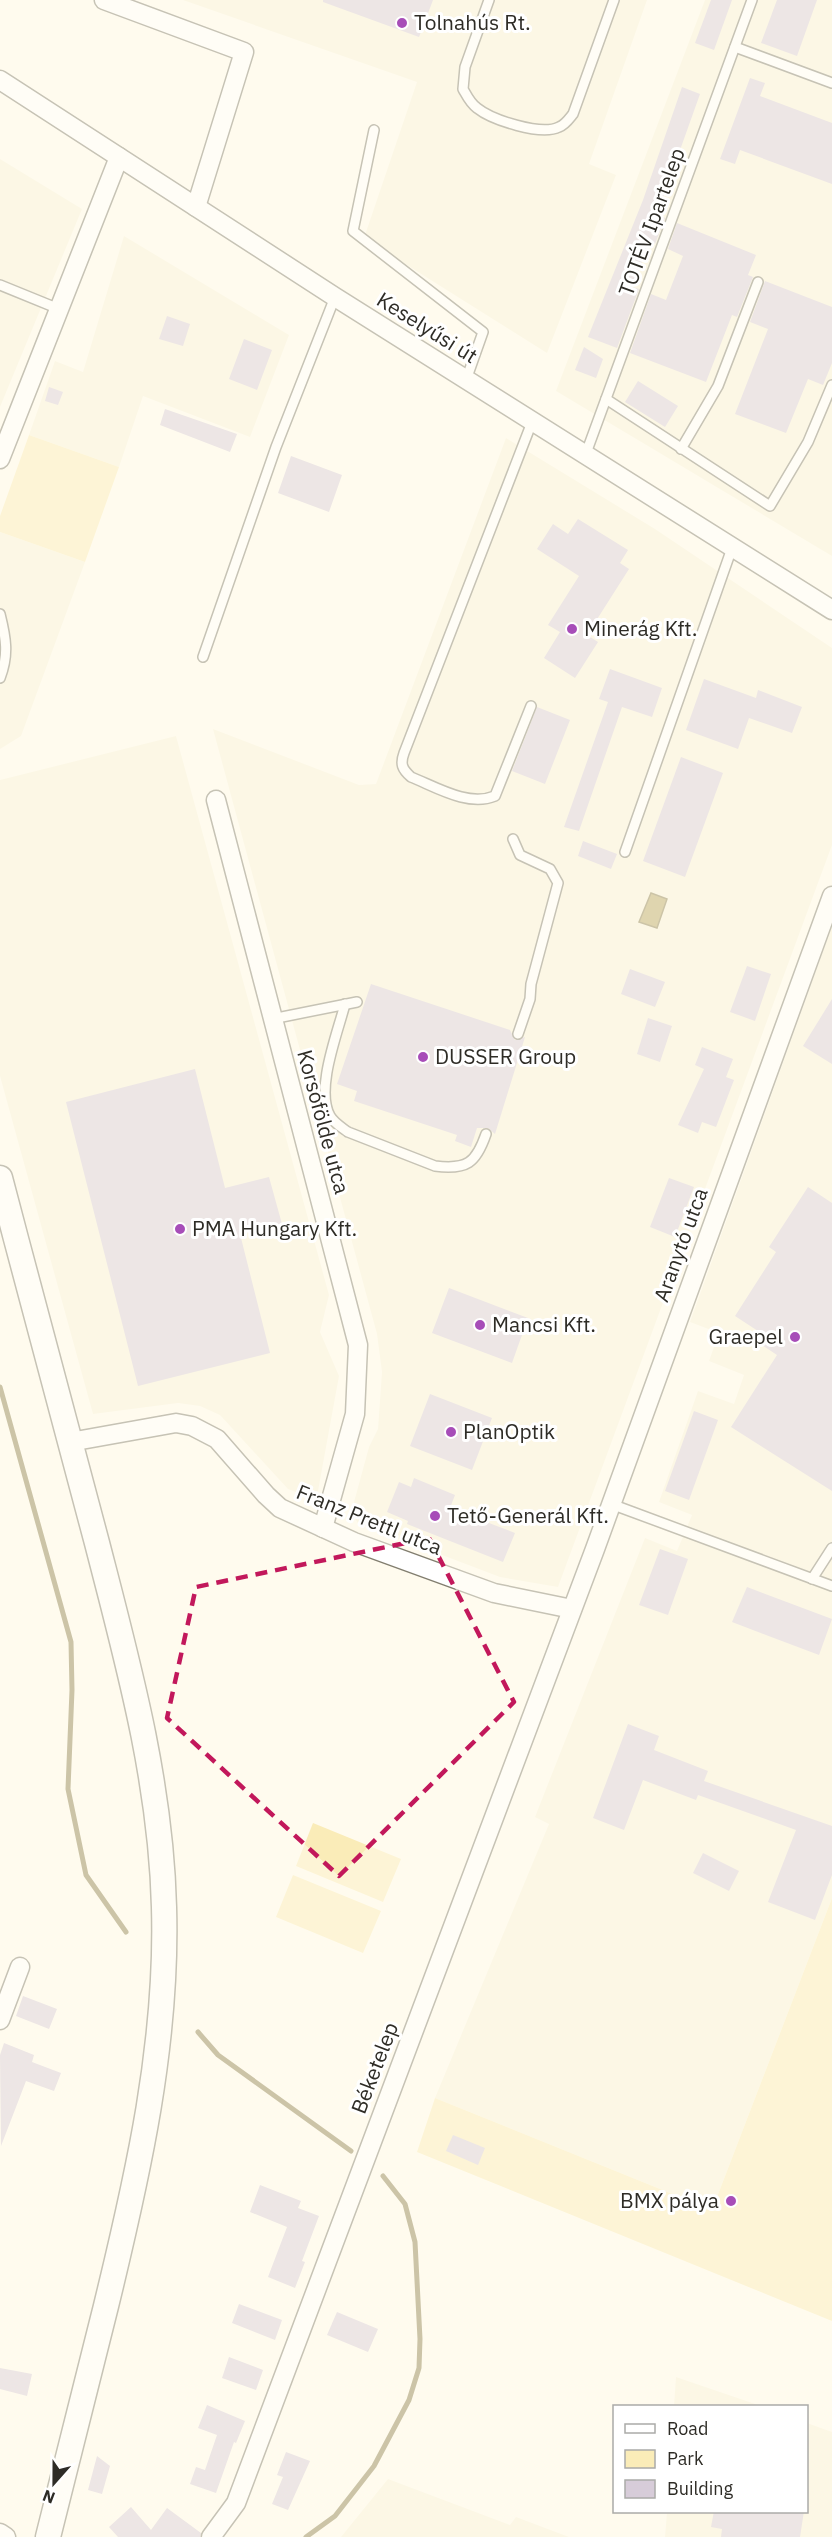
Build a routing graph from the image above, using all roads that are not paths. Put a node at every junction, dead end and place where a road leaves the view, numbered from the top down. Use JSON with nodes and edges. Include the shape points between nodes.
{"nodes":[{"id":1,"x":104,"y":0,"type":"edge"},
{"id":2,"x":489,"y":0,"type":"edge"},
{"id":3,"x":614,"y":0,"type":"edge"},
{"id":4,"x":752,"y":0,"type":"edge"},
{"id":5,"x":735,"y":47,"type":"junction"},
{"id":6,"x":0,"y":80,"type":"edge"},
{"id":7,"x":832,"y":83,"type":"edge"},
{"id":8,"x":374,"y":130,"type":"dead end"},
{"id":9,"x":119,"y":157,"type":"junction"},
{"id":10,"x":196,"y":207,"type":"junction"},
{"id":11,"x":758,"y":282,"type":"dead end"},
{"id":12,"x":0,"y":285,"type":"edge"},
{"id":13,"x":335,"y":297,"type":"junction"},
{"id":14,"x":59,"y":309,"type":"junction"},
{"id":15,"x":466,"y":380,"type":"junction"},
{"id":16,"x":832,"y":385,"type":"edge"},
{"id":17,"x":606,"y":399,"type":"junction"},
{"id":18,"x":532,"y":422,"type":"junction"},
{"id":19,"x":681,"y":448,"type":"junction"},
{"id":20,"x":585,"y":456,"type":"junction"},
{"id":21,"x":0,"y":459,"type":"edge"},
{"id":22,"x":732,"y":548,"type":"junction"},
{"id":23,"x":832,"y":610,"type":"edge"},
{"id":24,"x":0,"y":614,"type":"edge"},
{"id":25,"x":203,"y":657,"type":"dead end"},
{"id":26,"x":0,"y":678,"type":"edge"},
{"id":27,"x":531,"y":706,"type":"dead end"},
{"id":28,"x":216,"y":800,"type":"dead end"},
{"id":29,"x":513,"y":838,"type":"dead end"},
{"id":30,"x":625,"y":852,"type":"dead end"},
{"id":31,"x":832,"y":896,"type":"edge"},
{"id":32,"x":357,"y":1002,"type":"dead end"},
{"id":33,"x":345,"y":1004,"type":"junction"},
{"id":34,"x":272,"y":1019,"type":"junction"},
{"id":35,"x":519,"y":1034,"type":"dead end"},
{"id":36,"x":486,"y":1134,"type":"dead end"},
{"id":37,"x":0,"y":1178,"type":"edge"},
{"id":38,"x":70,"y":1442,"type":"junction"},
{"id":39,"x":611,"y":1503,"type":"junction"},
{"id":40,"x":323,"y":1528,"type":"junction"},
{"id":41,"x":832,"y":1548,"type":"edge"},
{"id":42,"x":812,"y":1579,"type":"junction"},
{"id":43,"x":832,"y":1586,"type":"edge"},
{"id":44,"x":572,"y":1609,"type":"junction"},
{"id":45,"x":20,"y":1967,"type":"dead end"},
{"id":46,"x":0,"y":2020,"type":"edge"},
{"id":47,"x":0,"y":2533,"type":"edge"},
{"id":48,"x":6,"y":2537,"type":"edge"},
{"id":49,"x":48,"y":2537,"type":"edge"},
{"id":50,"x":211,"y":2537,"type":"edge"}],
"edges":[{"from":1,"to":10,"type":"street","via":[[244,52]]},
{"from":2,"to":3,"type":"lane","via":[[465,67],[463,89],[485,114],[511,124],[551,130],[573,114]]},
{"from":4,"to":5,"type":"lane","name":"TOTÉV Ipartelep"},
{"from":5,"to":7,"type":"lane"},
{"from":5,"to":17,"type":"lane","name":"TOTÉV Ipartelep"},
{"from":6,"to":9,"type":"street","name":"Keselyűsi út"},
{"from":8,"to":15,"type":"lane","via":[[353,231],[483,332]]},
{"from":9,"to":10,"type":"street","name":"Keselyűsi út"},
{"from":9,"to":14,"type":"street"},
{"from":10,"to":13,"type":"street","name":"Keselyűsi út"},
{"from":11,"to":19,"type":"lane","via":[[718,386]]},
{"from":12,"to":14,"type":"lane"},
{"from":13,"to":15,"type":"street","name":"Keselyűsi út"},
{"from":13,"to":25,"type":"lane","via":[[276,447]]},
{"from":14,"to":21,"type":"street"},
{"from":15,"to":18,"type":"street","name":"Keselyűsi út"},
{"from":16,"to":19,"type":"lane","via":[[808,442],[770,506]]},
{"from":17,"to":19,"type":"lane"},
{"from":17,"to":20,"type":"lane","name":"TOTÉV Ipartelep"},
{"from":18,"to":20,"type":"street","name":"Keselyűsi út"},
{"from":18,"to":27,"type":"lane","via":[[401,761],[403,770],[411,777],[472,801],[495,796]]},
{"from":20,"to":22,"type":"street","name":"Keselyűsi út"},
{"from":22,"to":23,"type":"street","name":"Keselyűsi út"},
{"from":22,"to":30,"type":"lane"},
{"from":24,"to":26,"type":"lane","via":[[7,642]]},
{"from":28,"to":34,"type":"street","name":"Korsófölde utca"},
{"from":29,"to":35,"type":"lane","via":[[520,855],[550,869],[558,883]]},
{"from":31,"to":39,"type":"street","name":"Aranytó utca"},
{"from":32,"to":33,"type":"lane"},
{"from":33,"to":34,"type":"lane"},
{"from":33,"to":36,"type":"lane","via":[[325,1090],[326,1107],[338,1125],[446,1168],[475,1160]]},
{"from":34,"to":40,"type":"street","name":"Korsófölde utca","via":[[358,1345],[355,1414]]},
{"from":37,"to":38,"type":"main road"},
{"from":38,"to":40,"type":"street","name":"Franz Prettl utca","via":[[176,1423],[192,1426],[217,1439],[280,1508]]},
{"from":38,"to":49,"type":"main road","via":[[147,1748],[160,1850],[164,1952],[158,2050],[133,2196]]},
{"from":39,"to":42,"type":"lane"},
{"from":39,"to":44,"type":"street","name":"Aranytó utca"},
{"from":40,"to":44,"type":"street","name":"Franz Prettl utca","via":[[494,1593]]},
{"from":41,"to":42,"type":"lane"},
{"from":42,"to":43,"type":"lane"},
{"from":44,"to":50,"type":"street","name":"Béketelep","via":[[236,2503]]},
{"from":45,"to":46,"type":"street"},
{"from":47,"to":48,"type":"street"}]}
